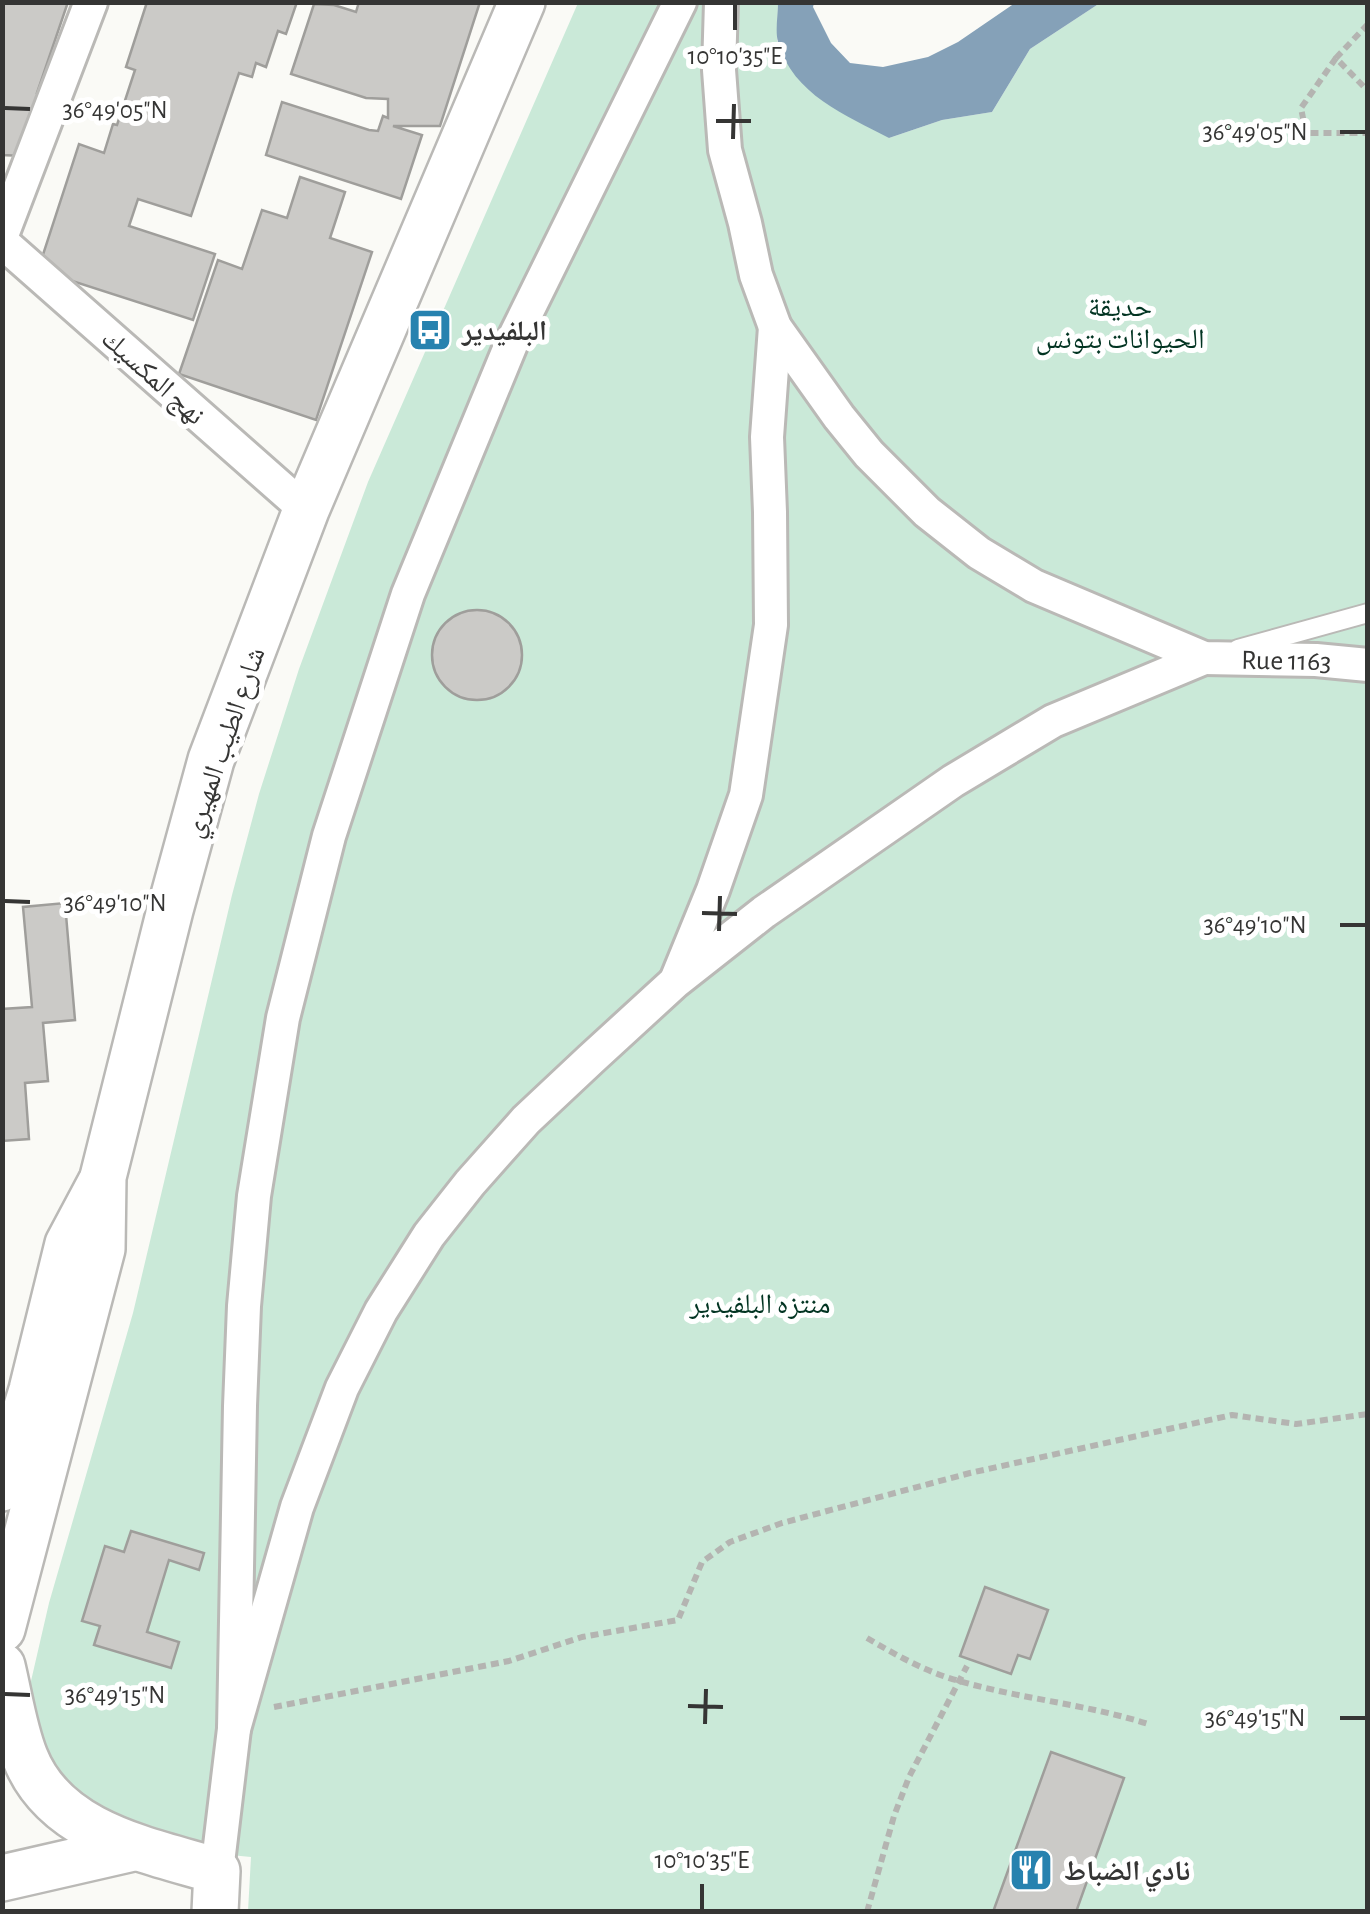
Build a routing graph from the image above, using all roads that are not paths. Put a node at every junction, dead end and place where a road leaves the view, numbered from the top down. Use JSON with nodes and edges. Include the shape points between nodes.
{"nodes":[{"id":1,"x":91,"y":2,"type":"edge"},
{"id":2,"x":522,"y":2,"type":"edge"},
{"id":3,"x":680,"y":2,"type":"edge"},
{"id":4,"x":721,"y":2,"type":"edge"},
{"id":5,"x":2,"y":238,"type":"edge"},
{"id":6,"x":775,"y":327,"type":"junction"},
{"id":7,"x":306,"y":510,"type":"junction"},
{"id":8,"x":1368,"y":613,"type":"edge"},
{"id":9,"x":1204,"y":658,"type":"junction"},
{"id":10,"x":1368,"y":665,"type":"edge"},
{"id":11,"x":676,"y":982,"type":"junction"},
{"id":12,"x":103,"y":1178,"type":"junction"},
{"id":13,"x":17,"y":1398,"type":"edge"},
{"id":14,"x":2,"y":1488,"type":"edge"},
{"id":15,"x":2,"y":1630,"type":"edge"},
{"id":16,"x":2,"y":1666,"type":"edge"},
{"id":17,"x":234,"y":1730,"type":"junction"},
{"id":18,"x":132,"y":1848,"type":"junction"},
{"id":19,"x":2,"y":1878,"type":"edge"},
{"id":20,"x":216,"y":1891,"type":"edge"}],
"edges":[{"from":1,"to":5,"type":"street"},
{"from":2,"to":7,"type":"main road","name":"شارع الطيب المهيري"},
{"from":3,"to":17,"type":"street","via":[[512,342],[408,594],[329,836],[283,1018],[254,1196],[240,1406]]},
{"from":4,"to":6,"type":"street","via":[[725,150]]},
{"from":5,"to":7,"type":"street","name":"نهج المكسيك"},
{"from":6,"to":9,"type":"street","via":[[869,454],[979,553],[1034,586]]},
{"from":6,"to":11,"type":"street","via":[[767,437],[771,625],[746,795]]},
{"from":7,"to":12,"type":"main road","name":"شارع الطيب المهيري","via":[[211,760]]},
{"from":8,"to":9,"type":"lane"},
{"from":9,"to":10,"type":"street","name":"Rue 1163"},
{"from":9,"to":11,"type":"street","via":[[1053,721],[954,781],[778,902]]},
{"from":11,"to":17,"type":"street","via":[[492,1157],[429,1235],[382,1311],[342,1388],[297,1507]]},
{"from":12,"to":13,"type":"main road","via":[[68,1244]]},
{"from":12,"to":15,"type":"main road","name":"شارع الطيب المهيري","via":[[102,1249]]},
{"from":13,"to":14,"type":"main road"},
{"from":16,"to":18,"type":"main road","via":[[24,1757],[47,1794],[81,1822]]},
{"from":17,"to":20,"type":"street"},
{"from":18,"to":19,"type":"main road"},
{"from":18,"to":20,"type":"main road"}]}
